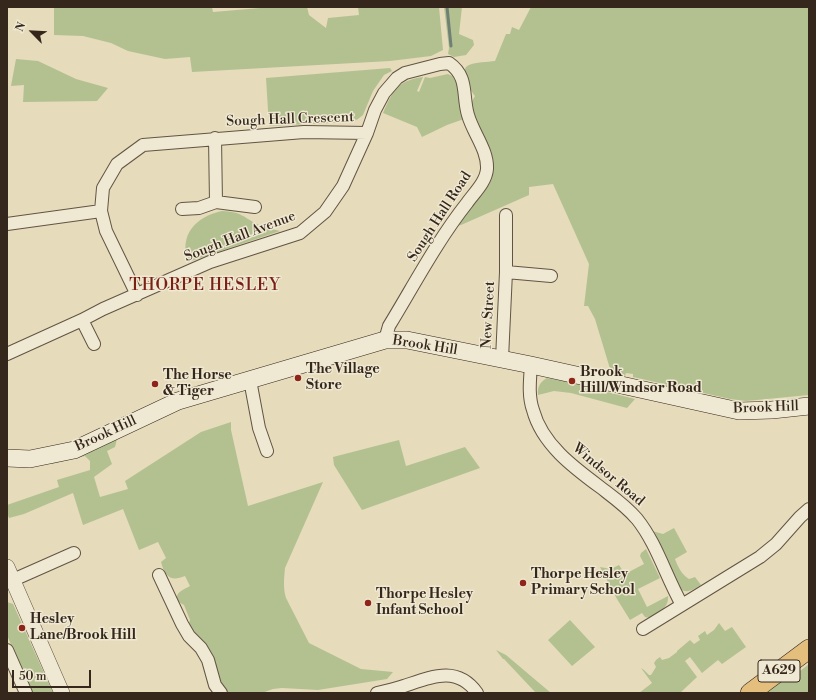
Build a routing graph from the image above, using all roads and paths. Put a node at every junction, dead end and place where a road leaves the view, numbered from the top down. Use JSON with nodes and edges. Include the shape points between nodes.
{"nodes":[{"id":1,"x":449,"y":63,"type":"joint"},
{"id":2,"x":367,"y":133,"type":"junction"},
{"id":3,"x":215,"y":138,"type":"junction"},
{"id":4,"x":216,"y":202,"type":"junction"},
{"id":5,"x":255,"y":207,"type":"dead end"},
{"id":6,"x":182,"y":209,"type":"dead end"},
{"id":7,"x":101,"y":212,"type":"junction"},
{"id":8,"x":506,"y":215,"type":"dead end"},
{"id":9,"x":7,"y":224,"type":"edge"},
{"id":10,"x":506,"y":272,"type":"junction"},
{"id":11,"x":551,"y":276,"type":"dead end"},
{"id":12,"x":137,"y":294,"type":"junction"},
{"id":13,"x":82,"y":320,"type":"junction"},
{"id":14,"x":385,"y":340,"type":"junction"},
{"id":15,"x":94,"y":344,"type":"dead end"},
{"id":16,"x":7,"y":354,"type":"edge"},
{"id":17,"x":502,"y":359,"type":"junction"},
{"id":18,"x":531,"y":365,"type":"junction"},
{"id":19,"x":250,"y":380,"type":"junction"},
{"id":20,"x":809,"y":406,"type":"edge"},
{"id":21,"x":267,"y":451,"type":"dead end"},
{"id":22,"x":7,"y":458,"type":"edge"},
{"id":23,"x":809,"y":509,"type":"edge"},
{"id":24,"x":74,"y":553,"type":"dead end"},
{"id":25,"x":159,"y":575,"type":"dead end"},
{"id":26,"x":11,"y":583,"type":"edge"},
{"id":27,"x":682,"y":605,"type":"junction"},
{"id":28,"x":643,"y":629,"type":"dead end"},
{"id":29,"x":809,"y":649,"type":"edge"},
{"id":30,"x":7,"y":650,"type":"edge"},
{"id":31,"x":26,"y":693,"type":"edge"},
{"id":32,"x":62,"y":693,"type":"edge"},
{"id":33,"x":221,"y":693,"type":"edge"},
{"id":34,"x":377,"y":693,"type":"edge"},
{"id":35,"x":478,"y":693,"type":"edge"},
{"id":36,"x":750,"y":693,"type":"edge"}],
"edges":[{"from":1,"to":2,"type":"street","name":"Sough Hall Avenue","via":[[405,73],[397,78],[384,93]]},
{"from":1,"to":14,"type":"street","name":"Sough Hall Road","via":[[460,72],[468,115],[486,158],[487,170],[482,183],[449,227],[389,326]]},
{"from":2,"to":3,"type":"street","name":"Sough Hall Crescent","via":[[304,132]]},
{"from":2,"to":12,"type":"street","name":"Sough Hall Avenue","via":[[344,186],[325,212],[300,233],[210,262]]},
{"from":3,"to":4,"type":"street","name":"Sough Hall Crescent"},
{"from":3,"to":7,"type":"street","name":"Sough Hall Crescent","via":[[143,145],[117,164],[103,188]]},
{"from":4,"to":5,"type":"street"},
{"from":4,"to":6,"type":"street","via":[[199,208]]},
{"from":7,"to":9,"type":"street"},
{"from":7,"to":12,"type":"street","name":"Sough Hall Crescent","via":[[106,231]]},
{"from":8,"to":10,"type":"street","name":"New Street"},
{"from":10,"to":11,"type":"street","name":"New Street"},
{"from":10,"to":17,"type":"street","name":"New Street"},
{"from":12,"to":13,"type":"street","name":"Sough Hall Avenue"},
{"from":13,"to":15,"type":"street"},
{"from":13,"to":16,"type":"street","name":"Sough Hall Avenue"},
{"from":14,"to":17,"type":"main road","name":"Brook Hill","via":[[407,340]]},
{"from":14,"to":19,"type":"main road","name":"Brook Hill"},
{"from":17,"to":18,"type":"main road","name":"Brook Hill"},
{"from":18,"to":20,"type":"main road","name":"Brook Hill","via":[[740,411]]},
{"from":18,"to":27,"type":"street","name":"Windsor Road","via":[[530,392],[533,411],[542,430],[556,450],[572,466],[619,502],[637,520],[652,542],[670,585]]},
{"from":19,"to":21,"type":"street","via":[[259,428]]},
{"from":19,"to":22,"type":"main road","name":"Brook Hill","via":[[178,401],[74,450],[30,459]]},
{"from":23,"to":27,"type":"street","via":[[760,557]]},
{"from":24,"to":26,"type":"street"},
{"from":25,"to":33,"type":"street","via":[[182,624],[208,660],[215,685]]},
{"from":26,"to":32,"type":"street"},
{"from":27,"to":28,"type":"street"},
{"from":29,"to":36,"type":"main road","number":"A629"},
{"from":30,"to":31,"type":"street"},
{"from":34,"to":35,"type":"street","via":[[432,676],[445,675],[467,682]]}]}
